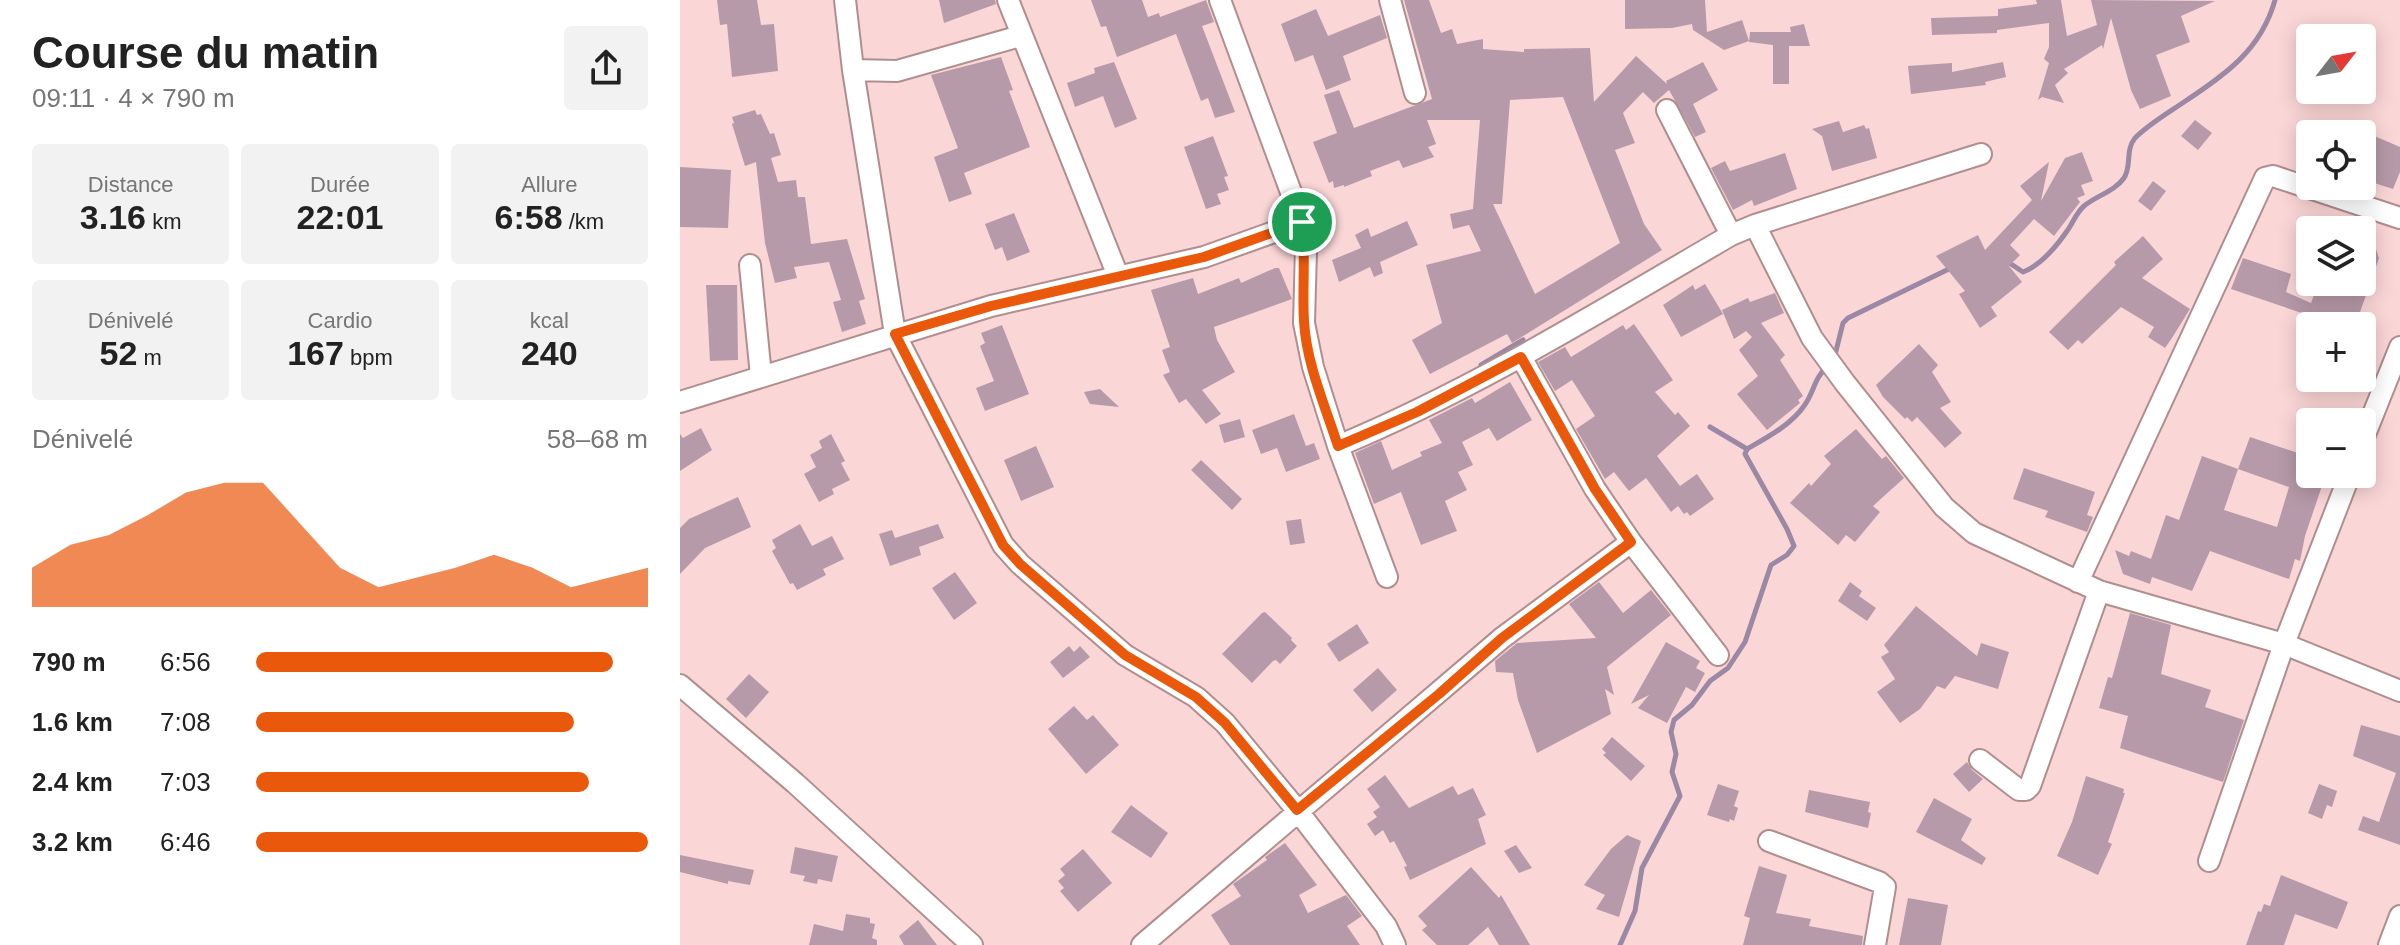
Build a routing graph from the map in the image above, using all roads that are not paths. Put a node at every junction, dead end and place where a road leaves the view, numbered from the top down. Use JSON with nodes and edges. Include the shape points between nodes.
{"nodes":[{"id":1,"x":845,"y":0,"type":"edge"},
{"id":2,"x":1008,"y":0,"type":"edge"},
{"id":3,"x":1220,"y":0,"type":"edge"},
{"id":4,"x":1390,"y":0,"type":"edge"},
{"id":5,"x":1020,"y":36,"type":"junction"},
{"id":6,"x":853,"y":70,"type":"junction"},
{"id":7,"x":1415,"y":93,"type":"dead end"},
{"id":8,"x":1667,"y":110,"type":"dead end"},
{"id":9,"x":1981,"y":154,"type":"dead end"},
{"id":10,"x":2400,"y":218,"type":"edge"},
{"id":11,"x":1302,"y":222,"type":"junction"},
{"id":12,"x":1755,"y":225,"type":"junction"},
{"id":13,"x":1731,"y":235,"type":"junction"},
{"id":14,"x":750,"y":265,"type":"dead end"},
{"id":15,"x":1118,"y":276,"type":"junction"},
{"id":16,"x":895,"y":334,"type":"junction"},
{"id":17,"x":2400,"y":347,"type":"edge"},
{"id":18,"x":1521,"y":357,"type":"junction"},
{"id":19,"x":761,"y":376,"type":"junction"},
{"id":20,"x":680,"y":402,"type":"edge"},
{"id":21,"x":2376,"y":408,"type":"edge"},
{"id":22,"x":1338,"y":446,"type":"junction"},
{"id":23,"x":2345,"y":488,"type":"edge"},
{"id":24,"x":1631,"y":542,"type":"junction"},
{"id":25,"x":1387,"y":577,"type":"dead end"},
{"id":26,"x":2078,"y":582,"type":"junction"},
{"id":27,"x":2099,"y":591,"type":"junction"},
{"id":28,"x":2284,"y":644,"type":"junction"},
{"id":29,"x":1718,"y":655,"type":"dead end"},
{"id":30,"x":680,"y":685,"type":"edge"},
{"id":31,"x":2400,"y":691,"type":"edge"},
{"id":32,"x":1980,"y":760,"type":"dead end"},
{"id":33,"x":1297,"y":810,"type":"junction"},
{"id":34,"x":1769,"y":841,"type":"dead end"},
{"id":35,"x":2209,"y":861,"type":"dead end"},
{"id":36,"x":2400,"y":916,"type":"edge"},
{"id":37,"x":972,"y":945,"type":"edge"},
{"id":38,"x":1142,"y":945,"type":"edge"},
{"id":39,"x":1395,"y":945,"type":"edge"},
{"id":40,"x":1875,"y":945,"type":"edge"},
{"id":41,"x":2389,"y":945,"type":"edge"}],
"edges":[{"from":1,"to":6,"type":"street"},
{"from":2,"to":5,"type":"street"},
{"from":3,"to":11,"type":"street"},
{"from":4,"to":7,"type":"street"},
{"from":5,"to":6,"type":"street","via":[[897,71]]},
{"from":5,"to":15,"type":"street"},
{"from":6,"to":16,"type":"street"},
{"from":8,"to":13,"type":"street"},
{"from":9,"to":12,"type":"street"},
{"from":10,"to":26,"type":"street","via":[[2273,176],[2265,178]]},
{"from":11,"to":15,"type":"street","via":[[1204,257]]},
{"from":11,"to":22,"type":"street","via":[[1304,323]]},
{"from":12,"to":13,"type":"street"},
{"from":12,"to":26,"type":"street","via":[[1812,338],[1944,507],[1974,533]]},
{"from":13,"to":18,"type":"street"},
{"from":14,"to":19,"type":"street"},
{"from":15,"to":16,"type":"street"},
{"from":16,"to":19,"type":"street"},
{"from":16,"to":33,"type":"street","via":[[1003,545],[1125,655],[1196,697],[1225,723]]},
{"from":17,"to":21,"type":"street"},
{"from":18,"to":22,"type":"street"},
{"from":18,"to":24,"type":"street"},
{"from":19,"to":20,"type":"street"},
{"from":22,"to":25,"type":"street"},
{"from":23,"to":28,"type":"street"},
{"from":24,"to":29,"type":"street"},
{"from":24,"to":33,"type":"street","via":[[1502,638]]},
{"from":26,"to":27,"type":"street"},
{"from":27,"to":28,"type":"street"},
{"from":27,"to":32,"type":"street","via":[[2030,786],[2019,790]]},
{"from":28,"to":31,"type":"street"},
{"from":28,"to":35,"type":"street"},
{"from":30,"to":37,"type":"street"},
{"from":33,"to":38,"type":"street"},
{"from":33,"to":39,"type":"street"},
{"from":34,"to":40,"type":"street","via":[[1885,887]]},
{"from":36,"to":41,"type":"street"}]}
